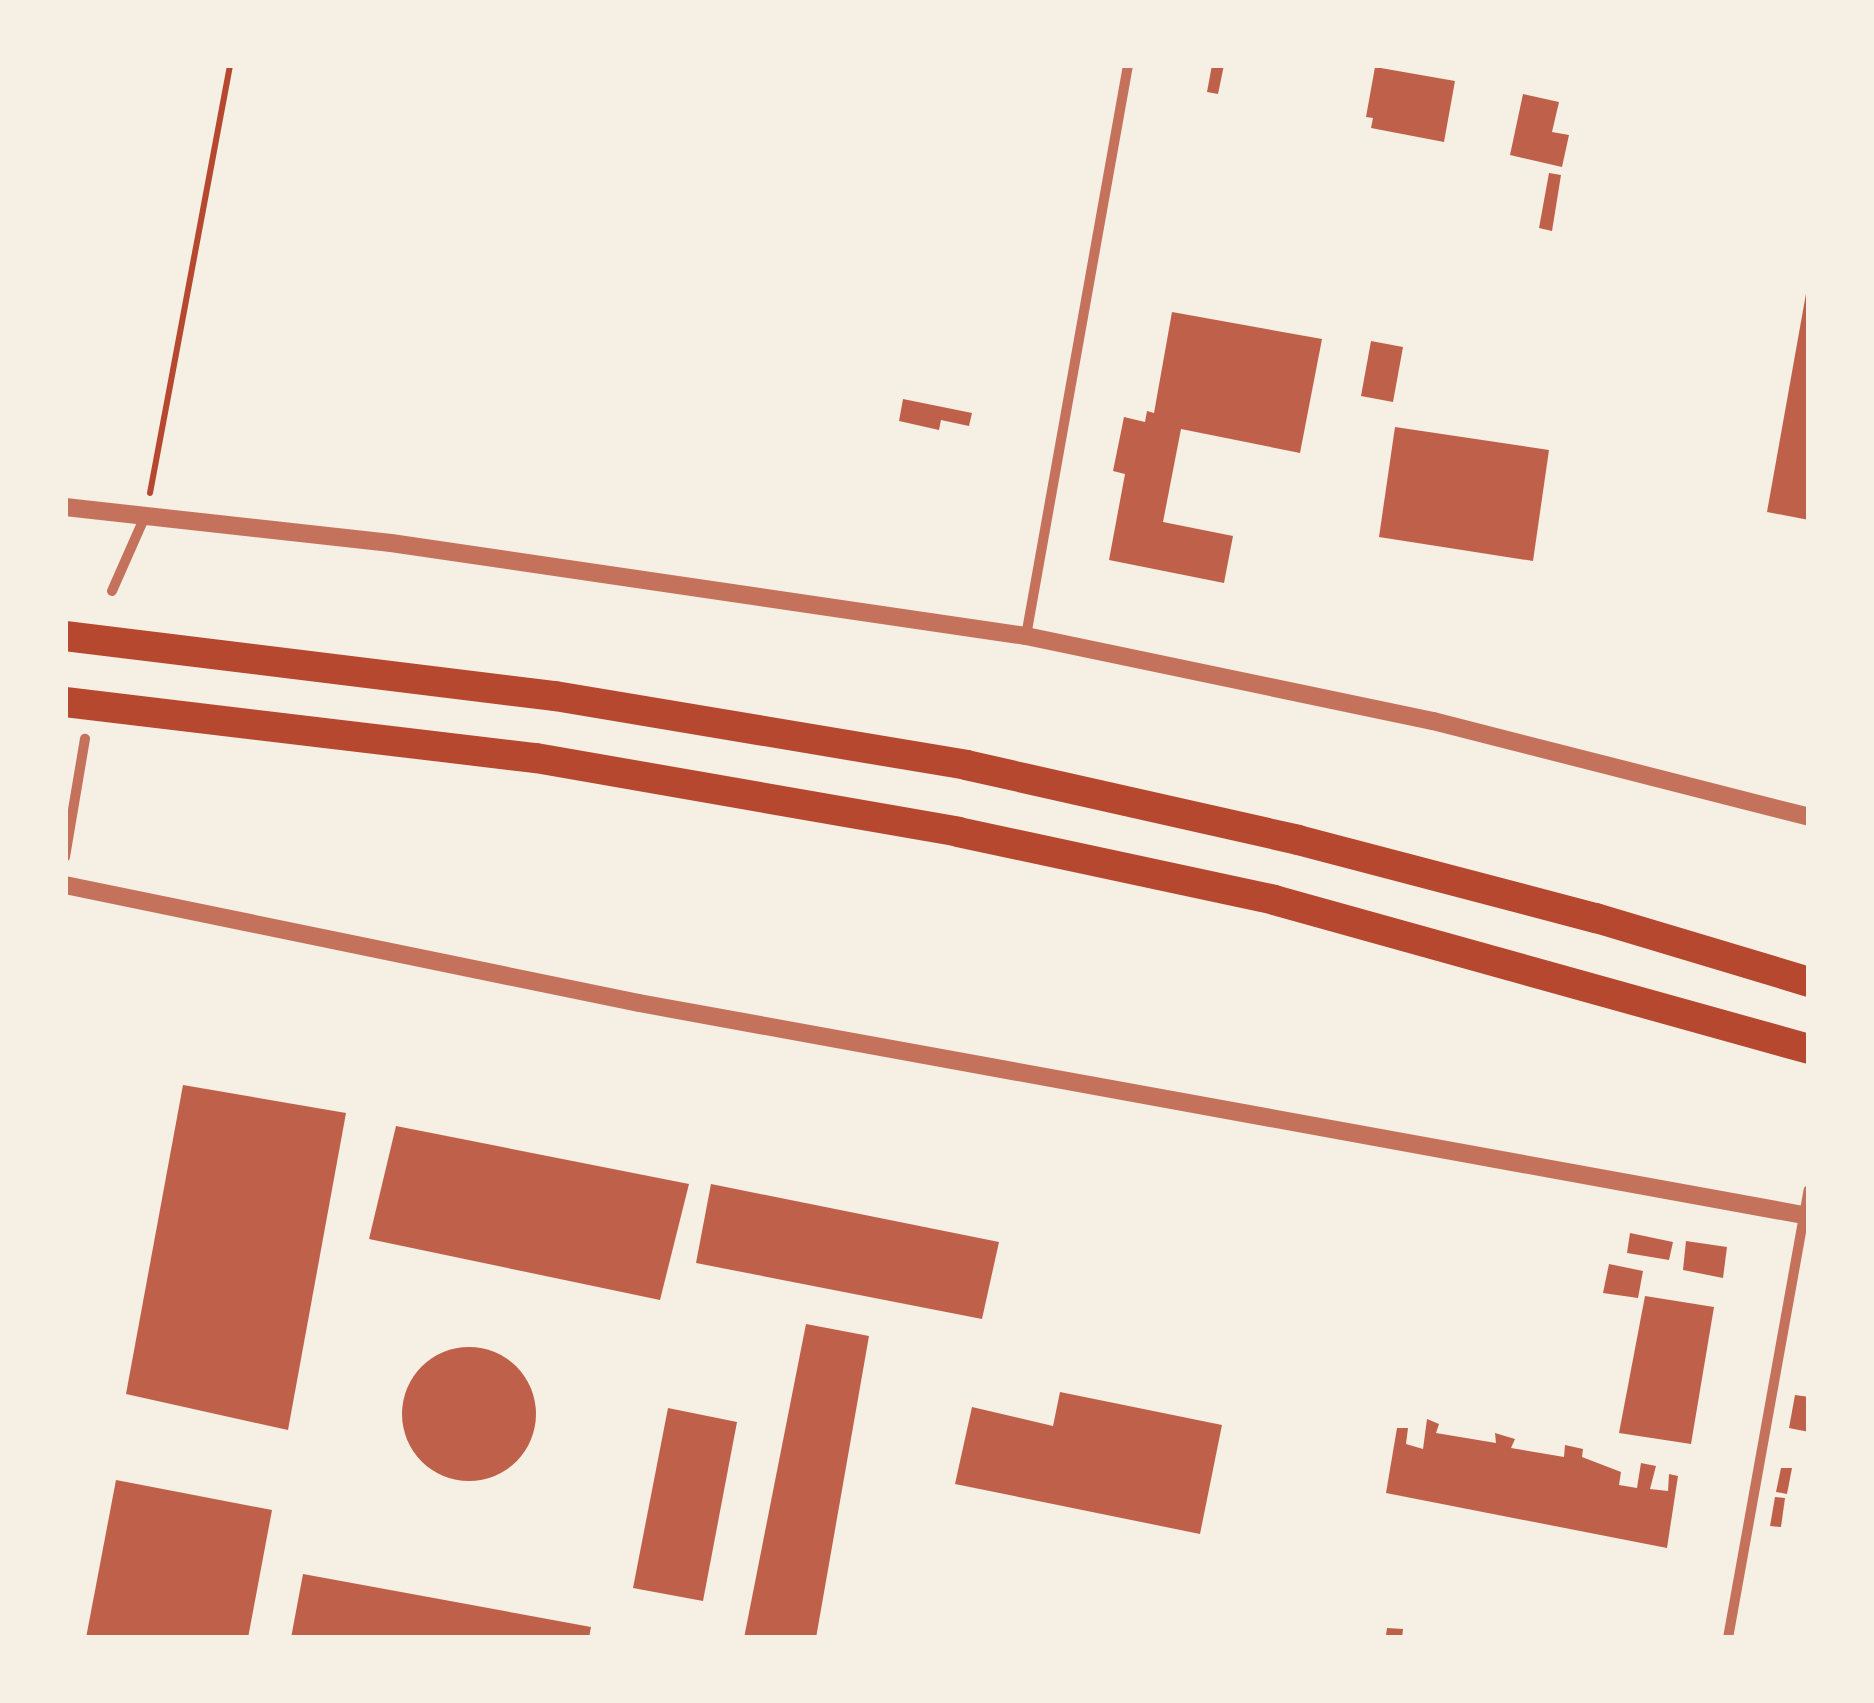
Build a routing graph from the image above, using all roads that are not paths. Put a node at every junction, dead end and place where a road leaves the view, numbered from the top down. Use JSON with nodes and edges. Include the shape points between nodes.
{"nodes":[{"id":1,"x":1128,"y":65,"type":"edge"},
{"id":2,"x":65,"y":507,"type":"edge"},
{"id":3,"x":146,"y":514,"type":"junction"},
{"id":4,"x":112,"y":591,"type":"dead end"},
{"id":5,"x":65,"y":636,"type":"edge"},
{"id":6,"x":1026,"y":636,"type":"junction"},
{"id":7,"x":65,"y":702,"type":"edge"},
{"id":8,"x":84,"y":738,"type":"dead end"},
{"id":9,"x":1809,"y":817,"type":"edge"},
{"id":10,"x":65,"y":857,"type":"edge"},
{"id":11,"x":65,"y":885,"type":"edge"},
{"id":12,"x":1809,"y":982,"type":"edge"},
{"id":13,"x":1809,"y":1049,"type":"edge"},
{"id":14,"x":1809,"y":1190,"type":"edge"},
{"id":15,"x":1806,"y":1216,"type":"edge"},
{"id":16,"x":1728,"y":1638,"type":"edge"}],
"edges":[{"from":1,"to":6,"type":"street"},
{"from":2,"to":3,"type":"street"},
{"from":3,"to":4,"type":"street"},
{"from":3,"to":6,"type":"street"},
{"from":5,"to":12,"type":"highway","via":[[555,696],[966,765],[1317,845]]},
{"from":6,"to":9,"type":"street","via":[[1432,721]]},
{"from":7,"to":13,"type":"highway","via":[[592,766],[958,832],[1274,900]]},
{"from":8,"to":10,"type":"street"},
{"from":11,"to":15,"type":"street","via":[[639,1004]]},
{"from":14,"to":15,"type":"street"},
{"from":15,"to":16,"type":"street"}]}
